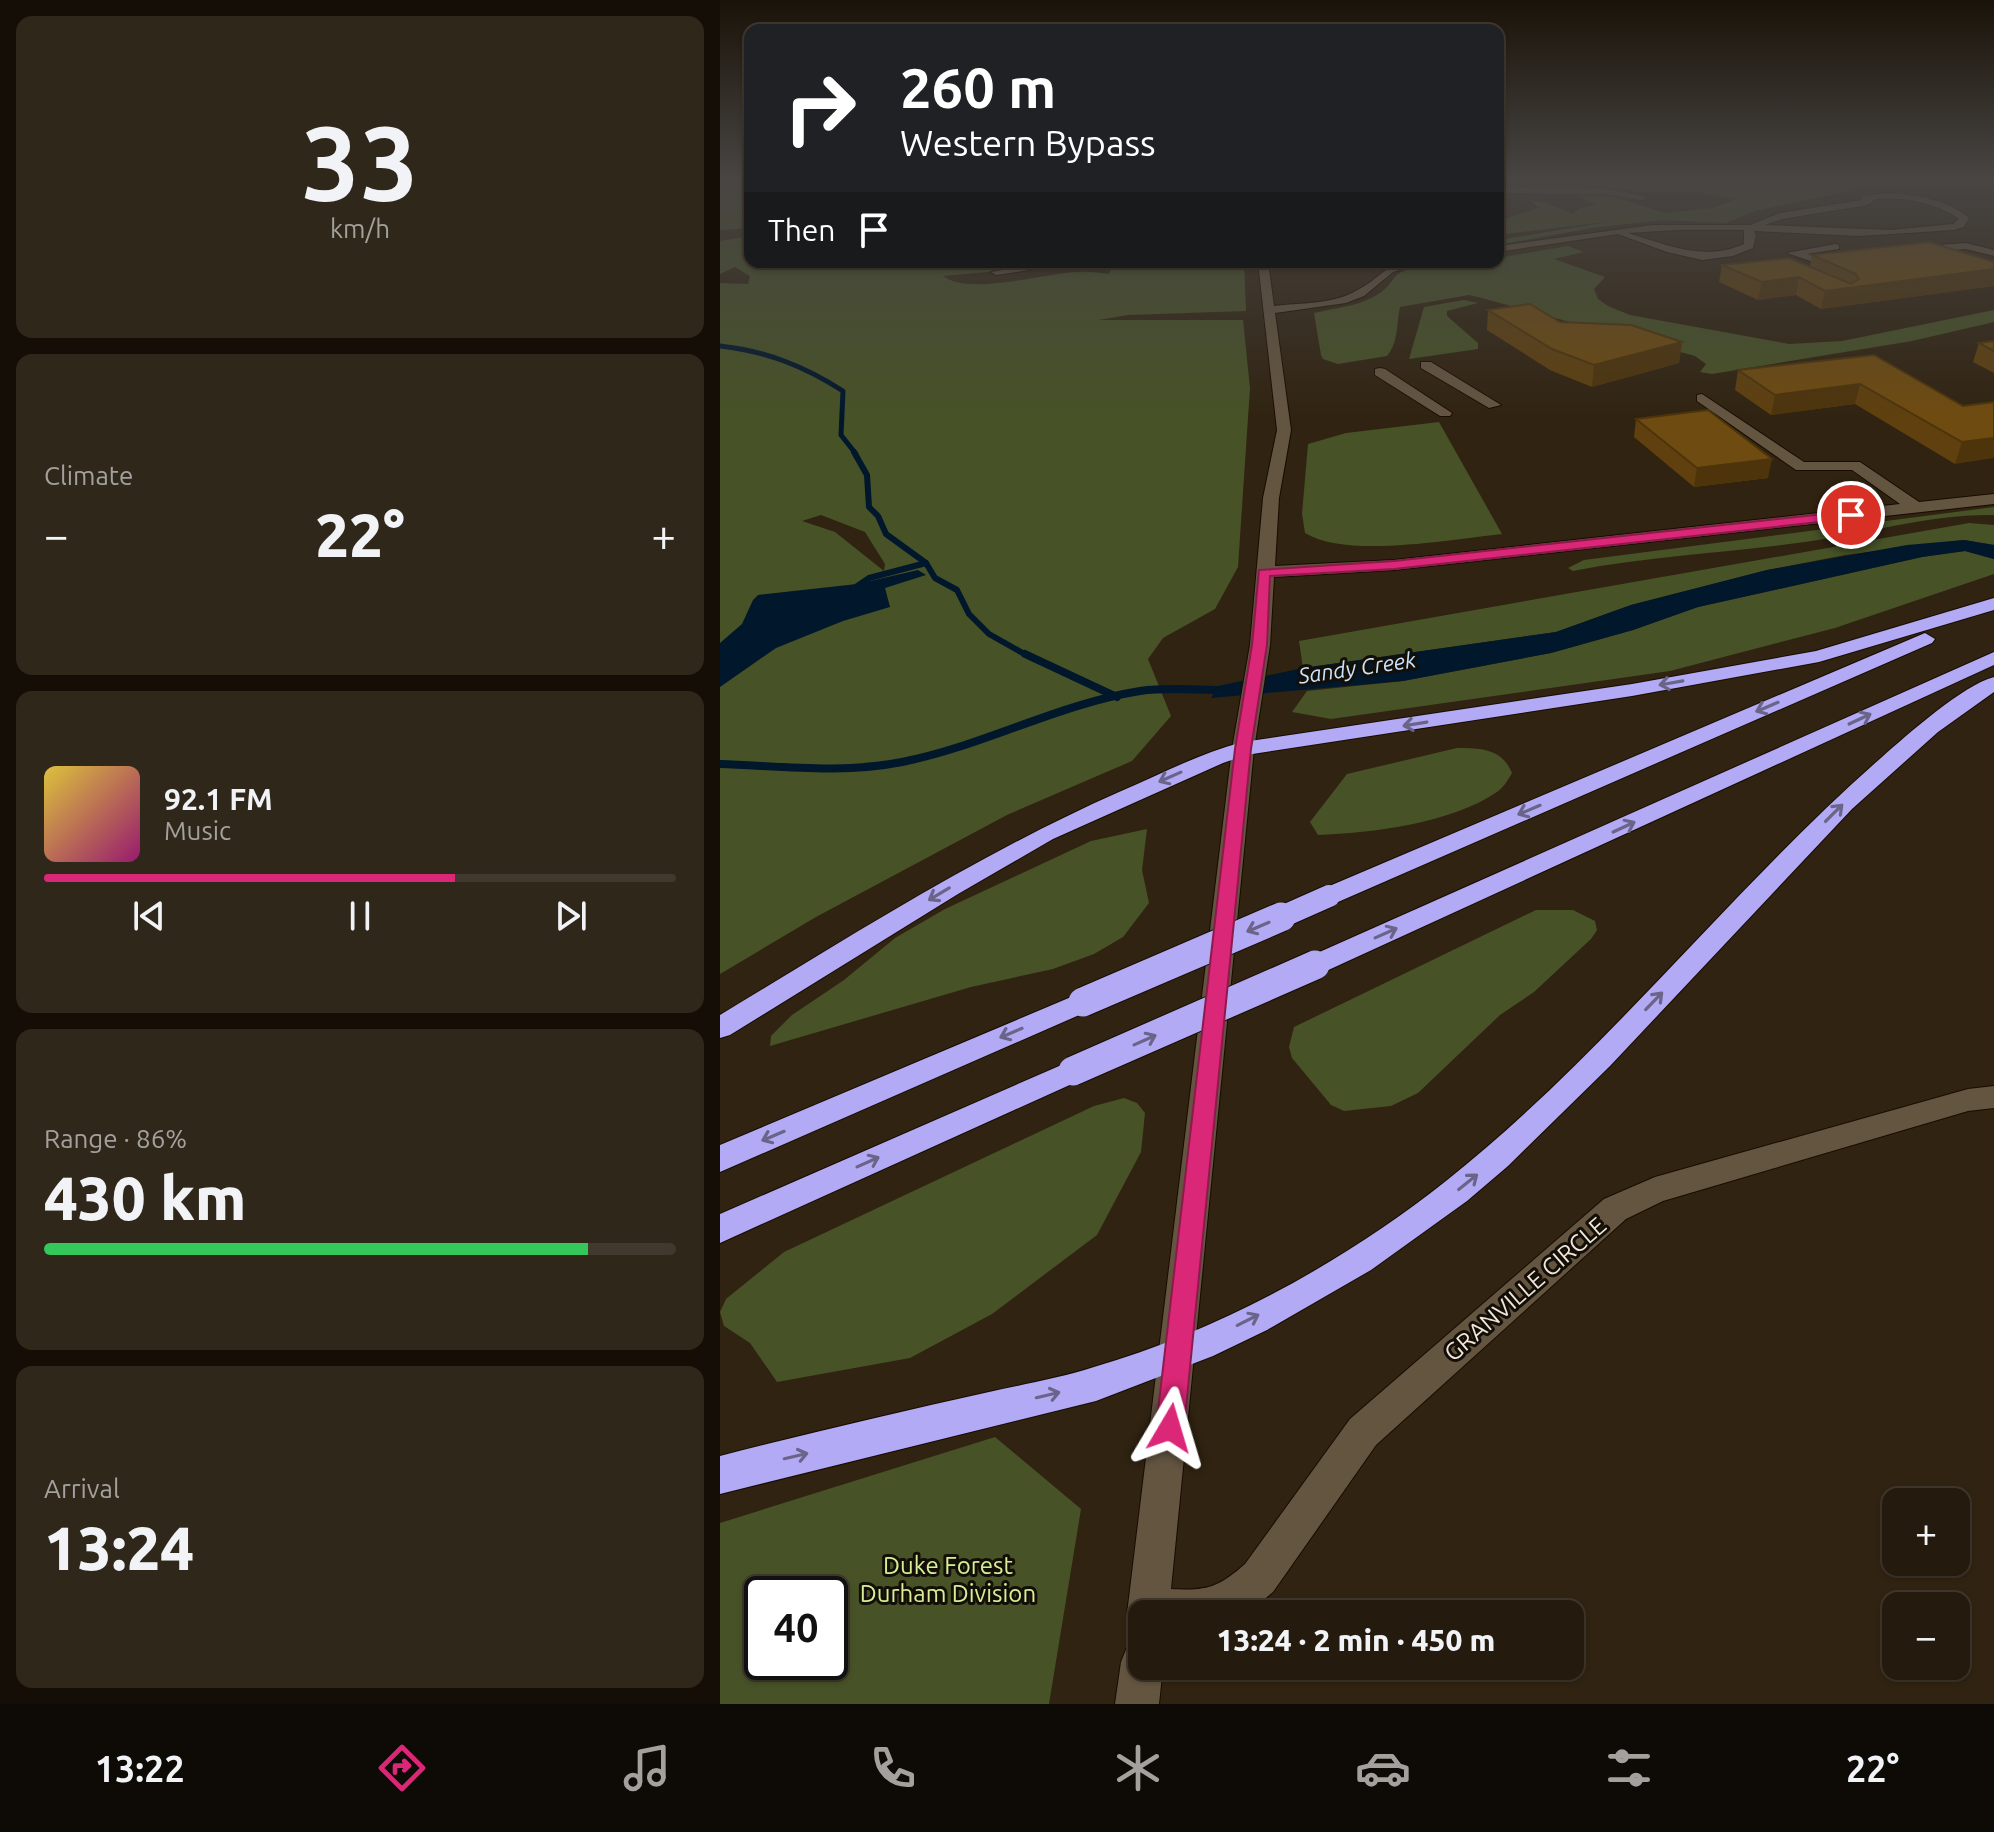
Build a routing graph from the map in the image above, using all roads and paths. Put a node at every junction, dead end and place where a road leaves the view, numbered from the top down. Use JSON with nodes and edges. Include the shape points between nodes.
{"nodes":[{"id":1,"x":1810,"y":259,"type":"edge"},
{"id":2,"x":1859,"y":259,"type":"edge"},
{"id":3,"x":1028,"y":268,"type":"edge"},
{"id":4,"x":1264,"y":268,"type":"edge"},
{"id":5,"x":1397,"y":268,"type":"edge"},
{"id":6,"x":996,"y":272,"type":"dead end"},
{"id":7,"x":1268,"y":310,"type":"junction"},
{"id":8,"x":1426,"y":365,"type":"dead end"},
{"id":9,"x":1380,"y":372,"type":"dead end"},
{"id":10,"x":1702,"y":398,"type":"dead end"},
{"id":11,"x":1494,"y":405,"type":"dead end"},
{"id":12,"x":1445,"y":413,"type":"dead end"},
{"id":13,"x":1994,"y":499,"type":"edge"},
{"id":14,"x":1916,"y":508,"type":"junction"},
{"id":15,"x":1264,"y":572,"type":"junction"},
{"id":16,"x":1994,"y":604,"type":"edge"},
{"id":17,"x":1994,"y":611,"type":"edge"},
{"id":18,"x":1994,"y":658,"type":"edge"},
{"id":19,"x":1994,"y":683,"type":"edge"},
{"id":20,"x":1243,"y":749,"type":"junction"},
{"id":21,"x":720,"y":1028,"type":"edge"},
{"id":22,"x":1994,"y":1097,"type":"edge"},
{"id":23,"x":720,"y":1159,"type":"edge"},
{"id":24,"x":720,"y":1229,"type":"edge"},
{"id":25,"x":1178,"y":1355,"type":"junction"},
{"id":26,"x":720,"y":1475,"type":"edge"},
{"id":27,"x":1149,"y":1600,"type":"edge"},
{"id":28,"x":1235,"y":1600,"type":"edge"},
{"id":29,"x":1140,"y":1680,"type":"edge"},
{"id":30,"x":1137,"y":1704,"type":"edge"}],
"edges":[{"from":1,"to":2,"type":"street"},
{"from":3,"to":6,"type":"street"},
{"from":4,"to":7,"type":"street"},
{"from":5,"to":7,"type":"street","via":[[1342,301]]},
{"from":7,"to":15,"type":"street","via":[[1284,430]]},
{"from":8,"to":11,"type":"street"},
{"from":9,"to":12,"type":"street"},
{"from":10,"to":14,"type":"street","via":[[1801,467],[1855,465]]},
{"from":13,"to":14,"type":"street"},
{"from":14,"to":15,"type":"street","via":[[1394,565]]},
{"from":15,"to":20,"type":"street","via":[[1260,645]]},
{"from":16,"to":20,"type":"highway","one_way":true,"via":[[1819,656]]},
{"from":17,"to":23,"type":"highway","one_way":true,"bridge":true},
{"from":24,"to":18,"type":"highway","one_way":true,"bridge":true},
{"from":25,"to":19,"type":"highway","one_way":true,"via":[[1378,1248],[1496,1159],[1864,783],[1913,740]]},
{"from":20,"to":21,"type":"highway","one_way":true,"via":[[1045,834]]},
{"from":20,"to":25,"type":"street"},
{"from":22,"to":28,"type":"street","name":"GRANVILLE CIRCLE","via":[[1655,1190],[1624,1204],[1363,1432],[1259,1578]]},
{"from":26,"to":25,"type":"highway","one_way":true,"via":[[1094,1384]]},
{"from":25,"to":27,"type":"street"},
{"from":29,"to":30,"type":"street"}]}
